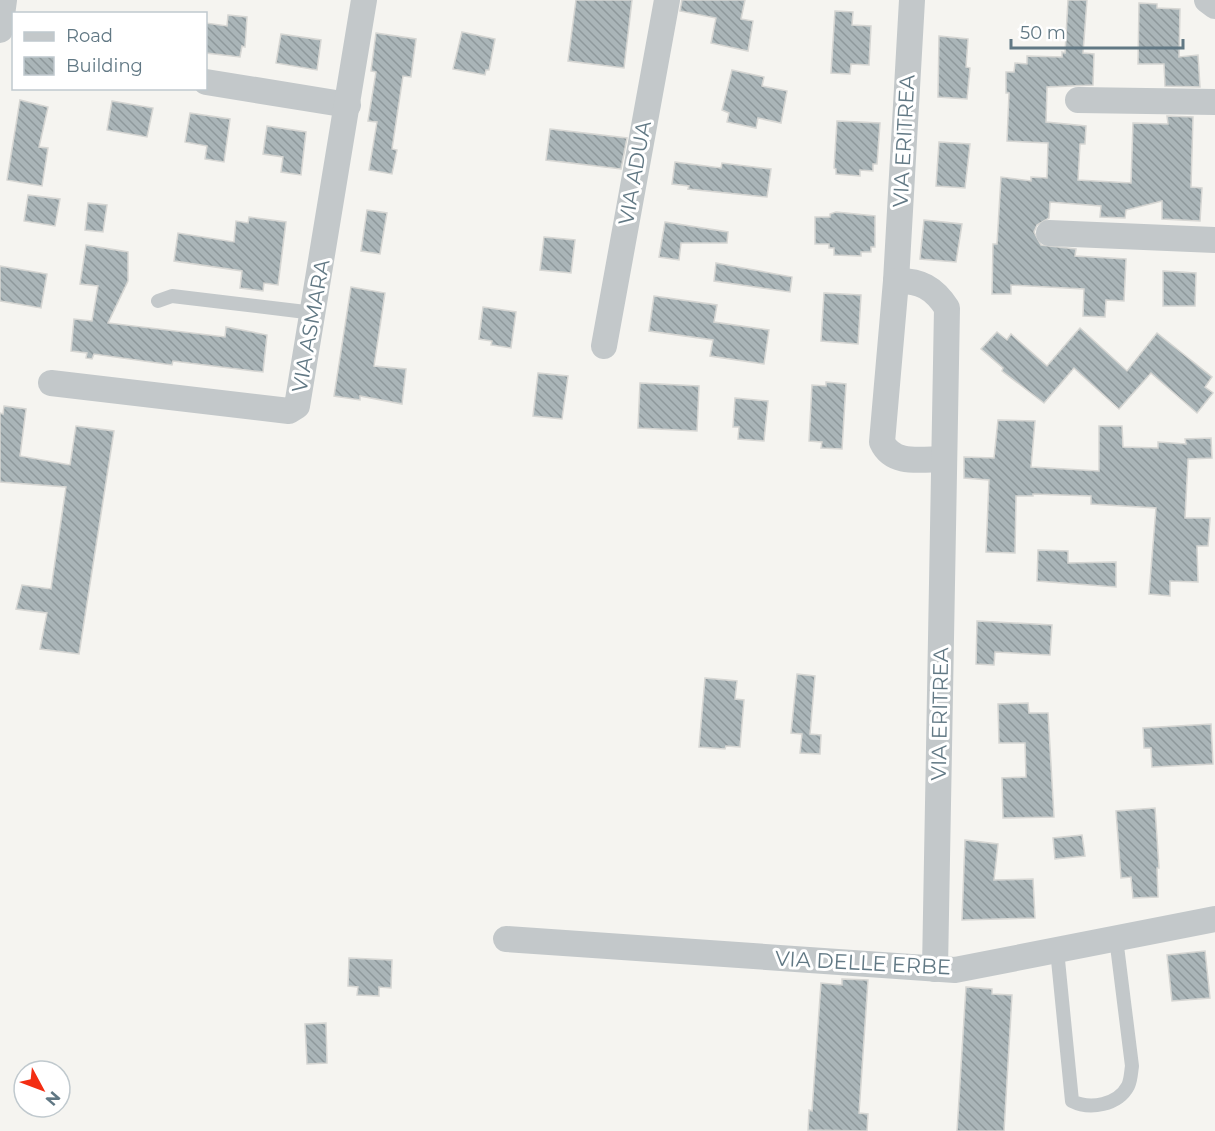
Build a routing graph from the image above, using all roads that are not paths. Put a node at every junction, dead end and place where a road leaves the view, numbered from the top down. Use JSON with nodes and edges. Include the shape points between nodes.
{"nodes":[{"id":1,"x":4,"y":0,"type":"edge"},
{"id":2,"x":364,"y":0,"type":"edge"},
{"id":3,"x":667,"y":0,"type":"edge"},
{"id":4,"x":912,"y":0,"type":"edge"},
{"id":5,"x":1207,"y":0,"type":"edge"},
{"id":6,"x":1215,"y":6,"type":"edge"},
{"id":7,"x":0,"y":30,"type":"edge"},
{"id":8,"x":207,"y":82,"type":"edge"},
{"id":9,"x":1078,"y":100,"type":"dead end"},
{"id":10,"x":1215,"y":102,"type":"edge"},
{"id":11,"x":348,"y":105,"type":"junction"},
{"id":12,"x":1049,"y":233,"type":"dead end"},
{"id":13,"x":1215,"y":240,"type":"edge"},
{"id":14,"x":896,"y":281,"type":"junction"},
{"id":15,"x":158,"y":301,"type":"dead end"},
{"id":16,"x":314,"y":313,"type":"junction"},
{"id":17,"x":604,"y":346,"type":"dead end"},
{"id":18,"x":51,"y":383,"type":"dead end"},
{"id":19,"x":944,"y":459,"type":"junction"},
{"id":20,"x":1215,"y":919,"type":"edge"},
{"id":21,"x":1116,"y":938,"type":"junction"},
{"id":22,"x":506,"y":939,"type":"dead end"},
{"id":23,"x":1057,"y":950,"type":"junction"},
{"id":24,"x":935,"y":969,"type":"junction"}],
"edges":[{"from":1,"to":7,"type":"street"},
{"from":2,"to":11,"type":"street","name":"VIA ASMARA"},
{"from":3,"to":17,"type":"street","name":"VIA ADUA"},
{"from":4,"to":14,"type":"street","name":"VIA ERITREA"},
{"from":5,"to":6,"type":"street"},
{"from":8,"to":11,"type":"street"},
{"from":9,"to":10,"type":"street"},
{"from":11,"to":16,"type":"street","name":"VIA ASMARA"},
{"from":12,"to":13,"type":"street"},
{"from":14,"to":19,"type":"street","name":"VIA ERITREA","via":[[928,286],[947,308]]},
{"from":14,"to":19,"type":"street","name":"VIA ERITREA","via":[[882,442],[887,453],[895,458]]},
{"from":15,"to":16,"type":"lane","via":[[172,296]]},
{"from":16,"to":18,"type":"street","name":"VIA ASMARA","via":[[301,394],[297,406],[289,411]]},
{"from":19,"to":24,"type":"street","name":"VIA ERITREA"},
{"from":20,"to":21,"type":"street","name":"VIA DELLE ERBE"},
{"from":21,"to":23,"type":"street","name":"VIA DELLE ERBE"},
{"from":21,"to":23,"type":"lane","via":[[1131,1066],[1129,1085],[1118,1098],[1097,1106],[1072,1101]]},
{"from":22,"to":24,"type":"street","name":"VIA DELLE ERBE"},
{"from":23,"to":24,"type":"street","name":"VIA DELLE ERBE","via":[[955,970]]}]}
